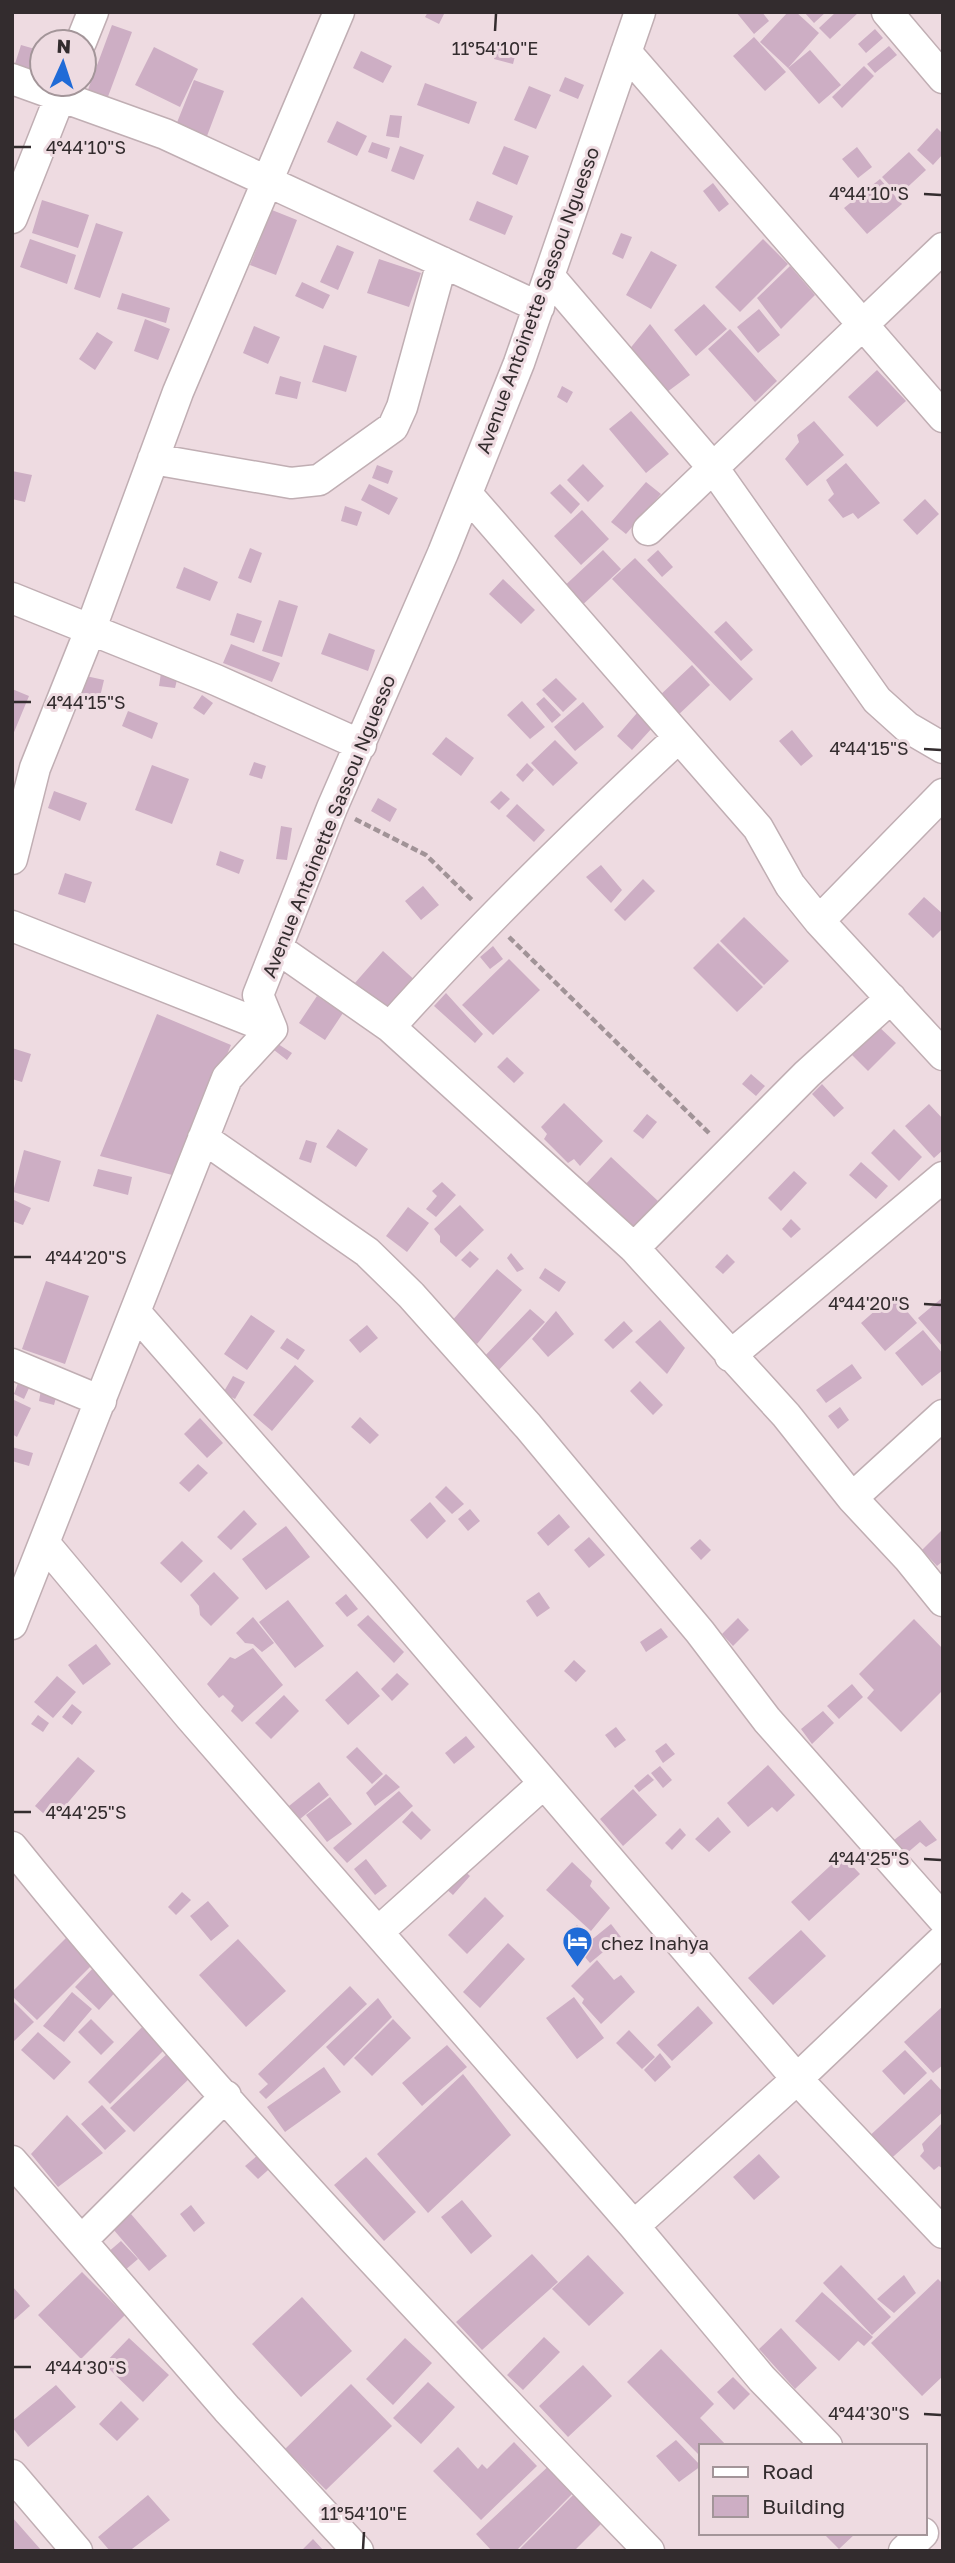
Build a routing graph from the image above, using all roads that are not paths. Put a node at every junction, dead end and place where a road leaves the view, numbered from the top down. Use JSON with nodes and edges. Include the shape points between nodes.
{"nodes":[{"id":1,"x":339,"y":12,"type":"edge"},
{"id":2,"x":640,"y":12,"type":"edge"},
{"id":3,"x":887,"y":12,"type":"edge"},
{"id":4,"x":626,"y":52,"type":"junction"},
{"id":5,"x":943,"y":78,"type":"edge"},
{"id":6,"x":59,"y":98,"type":"edge"},
{"id":7,"x":79,"y":98,"type":"edge"},
{"id":8,"x":269,"y":181,"type":"junction"},
{"id":9,"x":12,"y":218,"type":"edge"},
{"id":10,"x":943,"y":248,"type":"edge"},
{"id":11,"x":442,"y":262,"type":"junction"},
{"id":12,"x":549,"y":276,"type":"junction"},
{"id":13,"x":539,"y":307,"type":"junction"},
{"id":14,"x":863,"y":326,"type":"junction"},
{"id":15,"x":943,"y":417,"type":"edge"},
{"id":16,"x":153,"y":460,"type":"junction"},
{"id":17,"x":714,"y":468,"type":"junction"},
{"id":18,"x":467,"y":494,"type":"junction"},
{"id":19,"x":648,"y":530,"type":"dead end"},
{"id":20,"x":12,"y":598,"type":"edge"},
{"id":21,"x":91,"y":628,"type":"junction"},
{"id":22,"x":678,"y":738,"type":"junction"},
{"id":23,"x":361,"y":744,"type":"junction"},
{"id":24,"x":943,"y":748,"type":"edge"},
{"id":25,"x":943,"y":794,"type":"edge"},
{"id":26,"x":12,"y":859,"type":"edge"},
{"id":27,"x":819,"y":921,"type":"junction"},
{"id":28,"x":12,"y":926,"type":"edge"},
{"id":29,"x":277,"y":948,"type":"junction"},
{"id":30,"x":891,"y":998,"type":"junction"},
{"id":31,"x":390,"y":1027,"type":"junction"},
{"id":32,"x":272,"y":1029,"type":"junction"},
{"id":33,"x":943,"y":1055,"type":"edge"},
{"id":34,"x":203,"y":1138,"type":"junction"},
{"id":35,"x":943,"y":1177,"type":"edge"},
{"id":36,"x":634,"y":1248,"type":"junction"},
{"id":37,"x":135,"y":1312,"type":"junction"},
{"id":38,"x":730,"y":1356,"type":"junction"},
{"id":39,"x":12,"y":1364,"type":"edge"},
{"id":40,"x":101,"y":1401,"type":"junction"},
{"id":41,"x":943,"y":1415,"type":"edge"},
{"id":42,"x":852,"y":1498,"type":"junction"},
{"id":43,"x":45,"y":1544,"type":"junction"},
{"id":44,"x":943,"y":1601,"type":"edge"},
{"id":45,"x":12,"y":1624,"type":"edge"},
{"id":46,"x":543,"y":1784,"type":"junction"},
{"id":47,"x":12,"y":1847,"type":"edge"},
{"id":48,"x":943,"y":1919,"type":"edge"},
{"id":49,"x":378,"y":1932,"type":"junction"},
{"id":50,"x":943,"y":1940,"type":"edge"},
{"id":51,"x":797,"y":2079,"type":"junction"},
{"id":52,"x":226,"y":2096,"type":"junction"},
{"id":53,"x":12,"y":2161,"type":"edge"},
{"id":54,"x":634,"y":2226,"type":"junction"},
{"id":55,"x":943,"y":2233,"type":"edge"},
{"id":56,"x":82,"y":2240,"type":"junction"},
{"id":57,"x":825,"y":2444,"type":"edge"},
{"id":58,"x":12,"y":2475,"type":"edge"},
{"id":59,"x":943,"y":2514,"type":"edge"},
{"id":60,"x":927,"y":2528,"type":"edge"},
{"id":61,"x":77,"y":2551,"type":"edge"},
{"id":62,"x":358,"y":2551,"type":"edge"},
{"id":63,"x":649,"y":2551,"type":"edge"}],
"edges":[{"from":1,"to":8,"type":"street"},
{"from":2,"to":4,"type":"street","name":"Avenue Antoinette Sassou Nguesso"},
{"from":3,"to":5,"type":"street"},
{"from":4,"to":12,"type":"street","name":"Avenue Antoinette Sassou Nguesso"},
{"from":4,"to":14,"type":"street"},
{"from":6,"to":9,"type":"street"},
{"from":7,"to":8,"type":"street"},
{"from":8,"to":11,"type":"street"},
{"from":8,"to":16,"type":"street"},
{"from":10,"to":14,"type":"street"},
{"from":11,"to":13,"type":"street"},
{"from":11,"to":16,"type":"street","via":[[393,426],[342,466],[319,480],[291,483]]},
{"from":12,"to":13,"type":"street","name":"Avenue Antoinette Sassou Nguesso"},
{"from":12,"to":17,"type":"street"},
{"from":13,"to":18,"type":"street","name":"Avenue Antoinette Sassou Nguesso"},
{"from":14,"to":15,"type":"street"},
{"from":14,"to":17,"type":"street"},
{"from":16,"to":21,"type":"street"},
{"from":17,"to":19,"type":"street"},
{"from":17,"to":24,"type":"street","via":[[877,700],[907,727]]},
{"from":18,"to":22,"type":"street"},
{"from":18,"to":23,"type":"street","name":"Avenue Antoinette Sassou Nguesso"},
{"from":20,"to":21,"type":"street"},
{"from":21,"to":23,"type":"street"},
{"from":21,"to":26,"type":"street","via":[[35,768]]},
{"from":22,"to":27,"type":"street","via":[[758,828],[790,885]]},
{"from":22,"to":31,"type":"street","via":[[491,919]]},
{"from":23,"to":29,"type":"street","name":"Avenue Antoinette Sassou Nguesso"},
{"from":25,"to":27,"type":"street"},
{"from":27,"to":30,"type":"street"},
{"from":28,"to":32,"type":"street"},
{"from":29,"to":31,"type":"street"},
{"from":29,"to":32,"type":"street","name":"Avenue Antoinette Sassou Nguesso","via":[[258,995]]},
{"from":30,"to":33,"type":"street"},
{"from":30,"to":36,"type":"street","via":[[807,1074]]},
{"from":31,"to":36,"type":"street"},
{"from":32,"to":34,"type":"street","via":[[227,1078]]},
{"from":34,"to":37,"type":"street"},
{"from":34,"to":48,"type":"street","via":[[367,1252],[411,1295],[528,1426],[700,1632],[767,1720]]},
{"from":35,"to":38,"type":"street"},
{"from":36,"to":38,"type":"street"},
{"from":37,"to":40,"type":"street"},
{"from":37,"to":46,"type":"street"},
{"from":38,"to":42,"type":"street","via":[[786,1415]]},
{"from":39,"to":40,"type":"street"},
{"from":40,"to":43,"type":"street"},
{"from":41,"to":42,"type":"street"},
{"from":42,"to":44,"type":"street"},
{"from":43,"to":45,"type":"street"},
{"from":43,"to":49,"type":"street"},
{"from":46,"to":49,"type":"street"},
{"from":46,"to":51,"type":"street"},
{"from":47,"to":52,"type":"street","via":[[90,1944]]},
{"from":49,"to":54,"type":"street"},
{"from":50,"to":51,"type":"street"},
{"from":51,"to":54,"type":"street"},
{"from":51,"to":55,"type":"street"},
{"from":52,"to":56,"type":"street"},
{"from":52,"to":63,"type":"street","via":[[422,2316]]},
{"from":53,"to":56,"type":"street"},
{"from":54,"to":57,"type":"street","via":[[762,2379]]},
{"from":56,"to":62,"type":"street","via":[[227,2409]]},
{"from":58,"to":61,"type":"street"},
{"from":59,"to":60,"type":"street"}]}
